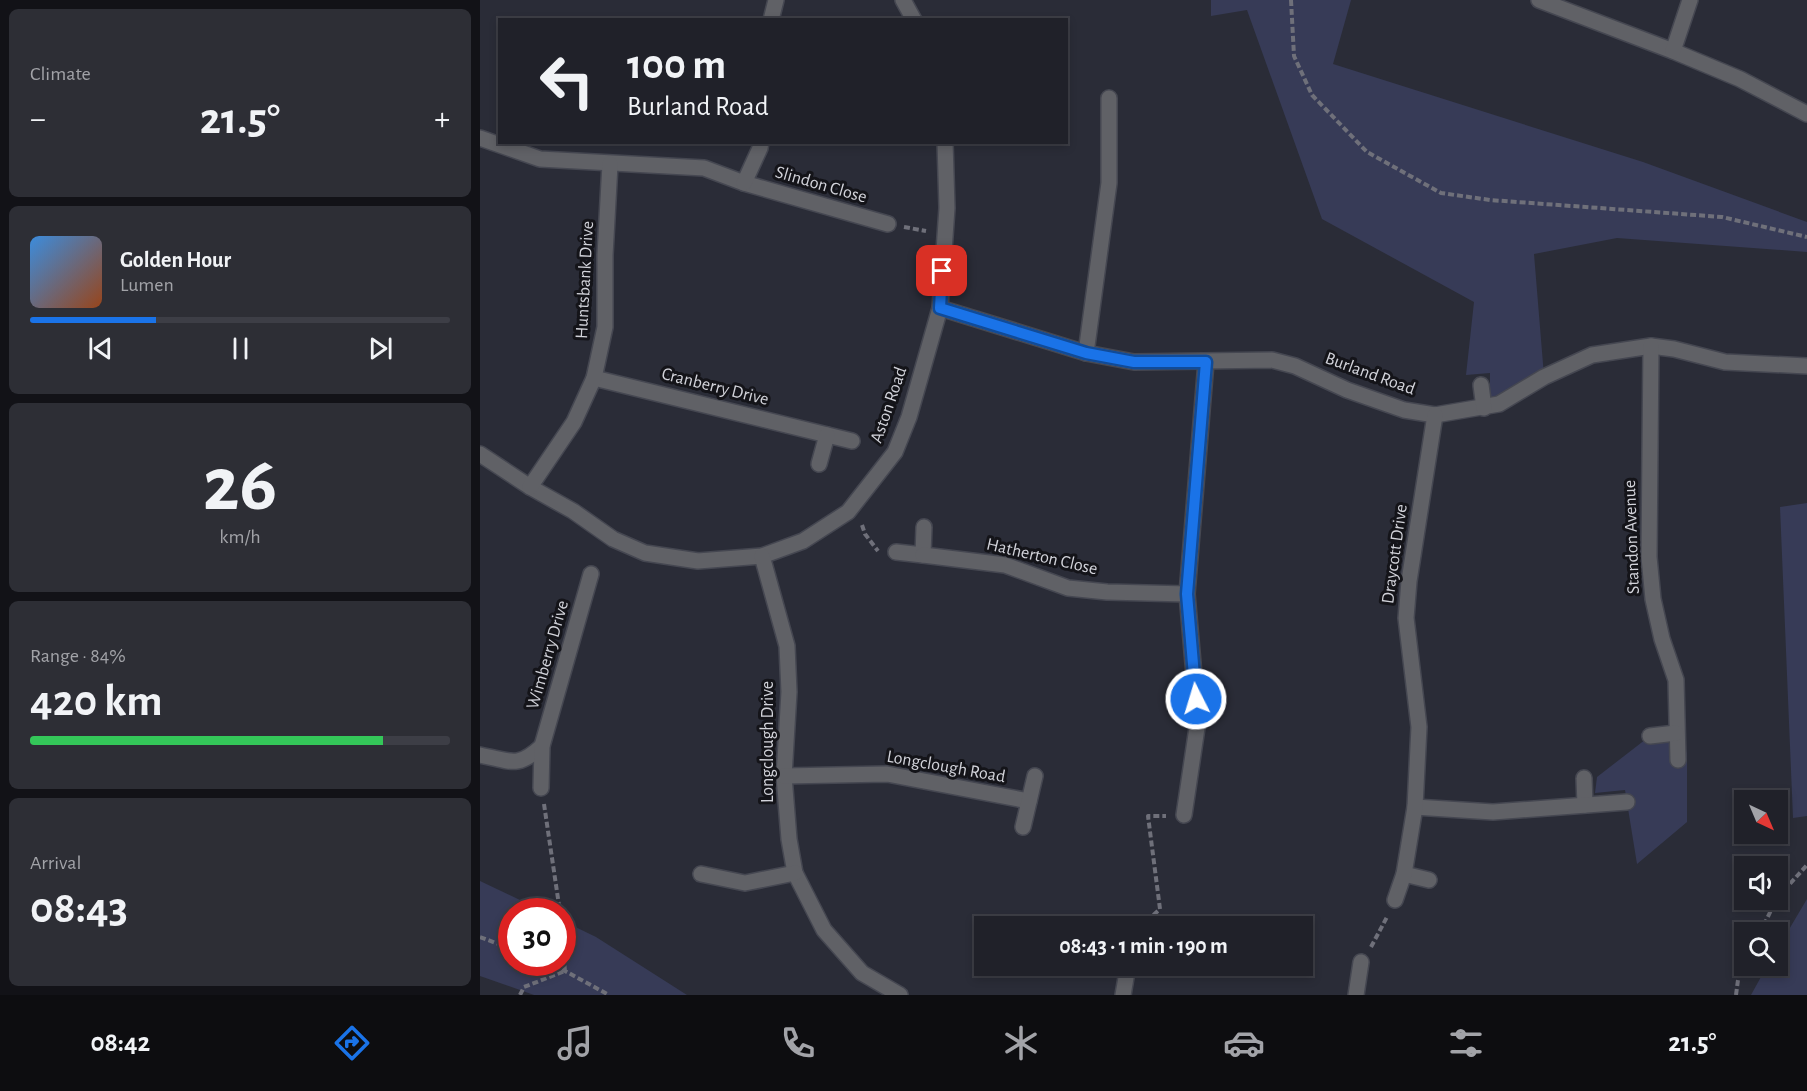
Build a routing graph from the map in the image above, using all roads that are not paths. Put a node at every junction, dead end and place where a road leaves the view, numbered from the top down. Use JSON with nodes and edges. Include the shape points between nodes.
{"nodes":[{"id":1,"x":776,"y":0,"type":"edge"},
{"id":2,"x":903,"y":0,"type":"edge"},
{"id":3,"x":1539,"y":0,"type":"edge"},
{"id":4,"x":1690,"y":0,"type":"edge"},
{"id":5,"x":772,"y":18,"type":"edge"},
{"id":6,"x":913,"y":18,"type":"edge"},
{"id":7,"x":1673,"y":51,"type":"junction"},
{"id":8,"x":1109,"y":98,"type":"dead end"},
{"id":9,"x":1807,"y":114,"type":"edge"},
{"id":10,"x":480,"y":138,"type":"edge"},
{"id":11,"x":760,"y":144,"type":"edge"},
{"id":12,"x":945,"y":144,"type":"edge"},
{"id":13,"x":610,"y":164,"type":"junction"},
{"id":14,"x":744,"y":183,"type":"junction"},
{"id":15,"x":888,"y":224,"type":"road end"},
{"id":16,"x":940,"y":308,"type":"junction"},
{"id":17,"x":1651,"y":346,"type":"junction"},
{"id":18,"x":1086,"y":353,"type":"junction"},
{"id":19,"x":1206,"y":362,"type":"junction"},
{"id":20,"x":1807,"y":366,"type":"edge"},
{"id":21,"x":594,"y":378,"type":"junction"},
{"id":22,"x":1481,"y":385,"type":"dead end"},
{"id":23,"x":1484,"y":408,"type":"junction"},
{"id":24,"x":1435,"y":415,"type":"junction"},
{"id":25,"x":827,"y":435,"type":"junction"},
{"id":26,"x":852,"y":441,"type":"dead end"},
{"id":27,"x":480,"y":454,"type":"edge"},
{"id":28,"x":819,"y":464,"type":"dead end"},
{"id":29,"x":530,"y":487,"type":"junction"},
{"id":30,"x":924,"y":526,"type":"dead end"},
{"id":31,"x":896,"y":552,"type":"road end"},
{"id":32,"x":762,"y":555,"type":"junction"},
{"id":33,"x":923,"y":555,"type":"junction"},
{"id":34,"x":591,"y":574,"type":"dead end"},
{"id":35,"x":1187,"y":594,"type":"junction"},
{"id":36,"x":1676,"y":733,"type":"junction"},
{"id":37,"x":1650,"y":736,"type":"dead end"},
{"id":38,"x":542,"y":746,"type":"junction"},
{"id":39,"x":480,"y":755,"type":"edge"},
{"id":40,"x":1678,"y":760,"type":"dead end"},
{"id":41,"x":784,"y":776,"type":"junction"},
{"id":42,"x":1035,"y":776,"type":"dead end"},
{"id":43,"x":1584,"y":778,"type":"dead end"},
{"id":44,"x":541,"y":788,"type":"road end"},
{"id":45,"x":1029,"y":801,"type":"junction"},
{"id":46,"x":1627,"y":802,"type":"dead end"},
{"id":47,"x":1585,"y":805,"type":"junction"},
{"id":48,"x":1415,"y":807,"type":"junction"},
{"id":49,"x":1185,"y":815,"type":"road end"},
{"id":50,"x":1023,"y":827,"type":"dead end"},
{"id":51,"x":795,"y":873,"type":"junction"},
{"id":52,"x":701,"y":874,"type":"dead end"},
{"id":53,"x":1404,"y":874,"type":"junction"},
{"id":54,"x":1429,"y":880,"type":"dead end"},
{"id":55,"x":1395,"y":900,"type":"road end"},
{"id":56,"x":1361,"y":962,"type":"road end"},
{"id":57,"x":1126,"y":976,"type":"edge"},
{"id":58,"x":900,"y":995,"type":"edge"},
{"id":59,"x":1123,"y":995,"type":"edge"},
{"id":60,"x":1356,"y":995,"type":"edge"}],
"edges":[{"from":1,"to":5,"type":"street"},
{"from":2,"to":6,"type":"street"},
{"from":3,"to":7,"type":"street"},
{"from":4,"to":7,"type":"street"},
{"from":7,"to":9,"type":"street","via":[[1740,79]]},
{"from":8,"to":18,"type":"street","via":[[1109,183]]},
{"from":10,"to":13,"type":"street","name":"Slindon Close","via":[[540,159]]},
{"from":11,"to":14,"type":"street","name":"Slindon Close"},
{"from":12,"to":16,"type":"street","name":"Aston Road","via":[[947,208]]},
{"from":13,"to":14,"type":"street","name":"Slindon Close","via":[[704,168]]},
{"from":13,"to":21,"type":"street","name":"Huntsbank Drive","via":[[605,327]]},
{"from":14,"to":15,"type":"street","name":"Slindon Close"},
{"from":16,"to":18,"type":"street","name":"Burland Road"},
{"from":16,"to":32,"type":"street","name":"Aston Road","via":[[895,452],[848,512],[803,541]]},
{"from":17,"to":20,"type":"street","name":"Burland Road","via":[[1725,362]]},
{"from":17,"to":23,"type":"street","name":"Burland Road","via":[[1593,355]]},
{"from":17,"to":36,"type":"street","name":"Standon Avenue","via":[[1649,557],[1653,599],[1676,680]]},
{"from":18,"to":19,"type":"street","name":"Burland Road","via":[[1134,362]]},
{"from":19,"to":24,"type":"street","name":"Burland Road","via":[[1272,360],[1404,410]]},
{"from":19,"to":35,"type":"street"},
{"from":21,"to":25,"type":"street","name":"Cranberry Drive"},
{"from":21,"to":29,"type":"street","name":"Huntsbank Drive","via":[[574,422]]},
{"from":22,"to":23,"type":"street"},
{"from":23,"to":24,"type":"street","name":"Burland Road"},
{"from":24,"to":48,"type":"street","name":"Draycott Drive","via":[[1406,618],[1419,727]]},
{"from":25,"to":26,"type":"street","name":"Cranberry Drive"},
{"from":25,"to":28,"type":"street"},
{"from":27,"to":29,"type":"street","name":"Aston Road"},
{"from":29,"to":32,"type":"street","name":"Aston Road","via":[[613,539],[645,553],[698,561]]},
{"from":30,"to":33,"type":"street"},
{"from":31,"to":33,"type":"street","name":"Hatherton Close"},
{"from":32,"to":41,"type":"street","name":"Longclough Drive","via":[[787,646],[789,692]]},
{"from":33,"to":35,"type":"street","name":"Hatherton Close","via":[[1005,565],[1068,588]]},
{"from":34,"to":38,"type":"street","name":"Wimberry Drive"},
{"from":35,"to":49,"type":"street","via":[[1198,721]]},
{"from":36,"to":37,"type":"street"},
{"from":36,"to":40,"type":"street","name":"Standon Avenue"},
{"from":38,"to":39,"type":"street","via":[[518,762]]},
{"from":38,"to":44,"type":"street","name":"Wimberry Drive"},
{"from":41,"to":45,"type":"street","name":"Longclough Road","via":[[887,774]]},
{"from":41,"to":51,"type":"street","name":"Longclough Drive"},
{"from":42,"to":45,"type":"street"},
{"from":43,"to":47,"type":"street"},
{"from":45,"to":50,"type":"street"},
{"from":46,"to":47,"type":"street"},
{"from":47,"to":48,"type":"street","via":[[1493,812]]},
{"from":48,"to":53,"type":"street","name":"Draycott Drive"},
{"from":51,"to":52,"type":"street","via":[[745,883]]},
{"from":51,"to":58,"type":"street","name":"Longclough Drive","via":[[824,930],[862,973]]},
{"from":53,"to":54,"type":"street"},
{"from":53,"to":55,"type":"street","name":"Draycott Drive"},
{"from":56,"to":60,"type":"street"},
{"from":57,"to":59,"type":"street"}]}
